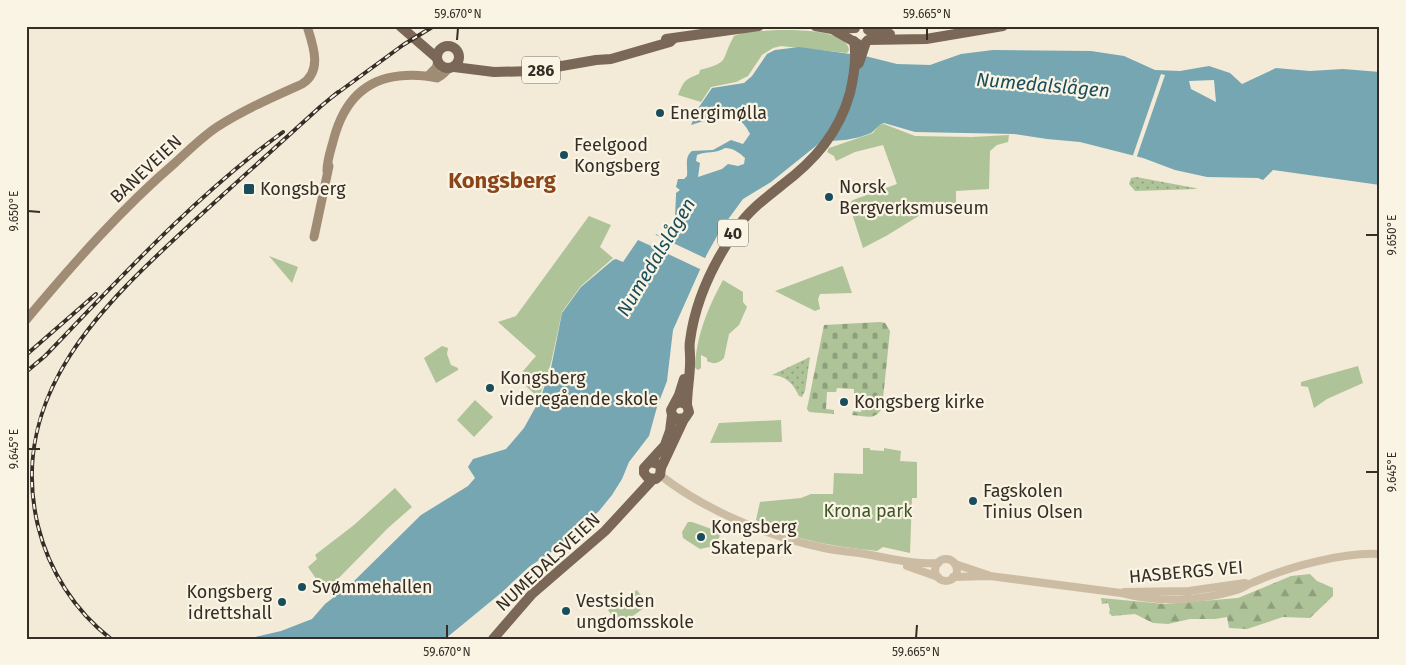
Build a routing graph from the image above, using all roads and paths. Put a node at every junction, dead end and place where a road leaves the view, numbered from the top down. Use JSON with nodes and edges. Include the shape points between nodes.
{"nodes":[{"id":1,"x":307,"y":26,"type":"edge"},
{"id":2,"x":400,"y":26,"type":"edge"},
{"id":3,"x":759,"y":26,"type":"edge"},
{"id":4,"x":815,"y":26,"type":"edge"},
{"id":5,"x":973,"y":26,"type":"edge"},
{"id":6,"x":1003,"y":26,"type":"edge"},
{"id":7,"x":860,"y":36,"type":"edge"},
{"id":8,"x":417,"y":42,"type":"junction"},
{"id":9,"x":444,"y":46,"type":"junction"},
{"id":10,"x":459,"y":54,"type":"junction"},
{"id":11,"x":437,"y":60,"type":"junction"},
{"id":12,"x":451,"y":68,"type":"junction"},
{"id":13,"x":484,"y":71,"type":"junction"},
{"id":14,"x":428,"y":76,"type":"junction"},
{"id":15,"x":314,"y":237,"type":"dead end"},
{"id":16,"x":26,"y":320,"type":"edge"},
{"id":17,"x":689,"y":349,"type":"junction"},
{"id":18,"x":675,"y":404,"type":"junction"},
{"id":19,"x":687,"y":405,"type":"junction"},
{"id":20,"x":672,"y":415,"type":"junction"},
{"id":21,"x":684,"y":419,"type":"junction"},
{"id":22,"x":650,"y":462,"type":"junction"},
{"id":23,"x":644,"y":473,"type":"junction"},
{"id":24,"x":658,"y":474,"type":"junction"},
{"id":25,"x":625,"y":509,"type":"junction"},
{"id":26,"x":849,"y":553,"type":"junction"},
{"id":27,"x":1380,"y":554,"type":"edge"},
{"id":28,"x":938,"y":563,"type":"junction"},
{"id":29,"x":955,"y":564,"type":"junction"},
{"id":30,"x":938,"y":576,"type":"junction"},
{"id":31,"x":990,"y":576,"type":"junction"},
{"id":32,"x":953,"y":577,"type":"junction"},
{"id":33,"x":492,"y":639,"type":"edge"}],
"edges":[{"from":1,"to":16,"type":"main road","name":"BANEVEIEN","via":[[314,58],[313,73],[306,81],[238,115],[198,142],[130,205]]},
{"from":2,"to":8,"type":"main road","number":"286"},
{"from":3,"to":13,"type":"main road","number":"286","via":[[705,32],[602,60],[533,71]]},
{"from":4,"to":7,"type":"main road"},
{"from":5,"to":7,"type":"main road"},
{"from":6,"to":7,"type":"main road","via":[[926,39]]},
{"from":7,"to":17,"type":"main road","number":"40","via":[[858,63],[842,116],[823,148],[757,205],[738,226],[704,290]]},
{"from":8,"to":9,"type":"main road"},
{"from":8,"to":11,"type":"main road","number":"286"},
{"from":9,"to":10,"type":"main road","via":[[454,48]]},
{"from":9,"to":11,"type":"main road","via":[[439,50]]},
{"from":10,"to":12,"type":"main road","via":[[458,61]]},
{"from":10,"to":13,"type":"main road"},
{"from":11,"to":12,"type":"main road","number":"286","via":[[444,68]]},
{"from":11,"to":14,"type":"main road","via":[[436,68]]},
{"from":12,"to":13,"type":"main road","number":"286"},
{"from":12,"to":14,"type":"main road","via":[[437,78]]},
{"from":14,"to":15,"type":"main road","via":[[393,77],[368,87],[342,114]]},
{"from":17,"to":18,"type":"main road","number":"40"},
{"from":17,"to":19,"type":"main road","number":"40"},
{"from":18,"to":19,"type":"main road","via":[[682,402]]},
{"from":18,"to":20,"type":"main road","number":"40"},
{"from":19,"to":21,"type":"main road","number":"40","via":[[689,412]]},
{"from":20,"to":21,"type":"main road"},
{"from":20,"to":22,"type":"main road","number":"40","via":[[665,445]]},
{"from":21,"to":24,"type":"main road","name":"NUMEDALSVEIEN","number":"40"},
{"from":22,"to":23,"type":"main road","number":"40"},
{"from":22,"to":24,"type":"main road","via":[[655,462]]},
{"from":23,"to":24,"type":"main road","via":[[648,478]]},
{"from":23,"to":25,"type":"main road","name":"NUMEDALSVEIEN","number":"40"},
{"from":24,"to":25,"type":"main road","name":"NUMEDALSVEIEN","number":"40"},
{"from":24,"to":26,"type":"street","name":"HASBERGS VEI","via":[[710,506],[766,532],[811,546]]},
{"from":25,"to":33,"type":"main road","name":"NUMEDALSVEIEN","number":"40","via":[[594,541],[532,594]]},
{"from":26,"to":28,"type":"street","name":"HASBERGS VEI"},
{"from":26,"to":30,"type":"street","name":"HASBERGS VEI","via":[[914,567]]},
{"from":27,"to":31,"type":"street","name":"HASBERGS VEI","via":[[1324,560],[1254,582],[1189,591],[1120,593]]},
{"from":28,"to":29,"type":"street","name":"HASBERGS VEI","via":[[948,559]]},
{"from":28,"to":30,"type":"street","via":[[935,570]]},
{"from":29,"to":31,"type":"street","name":"HASBERGS VEI"},
{"from":29,"to":32,"type":"street"},
{"from":30,"to":32,"type":"street","name":"HASBERGS VEI","via":[[945,580]]},
{"from":31,"to":32,"type":"street","name":"HASBERGS VEI"}]}
